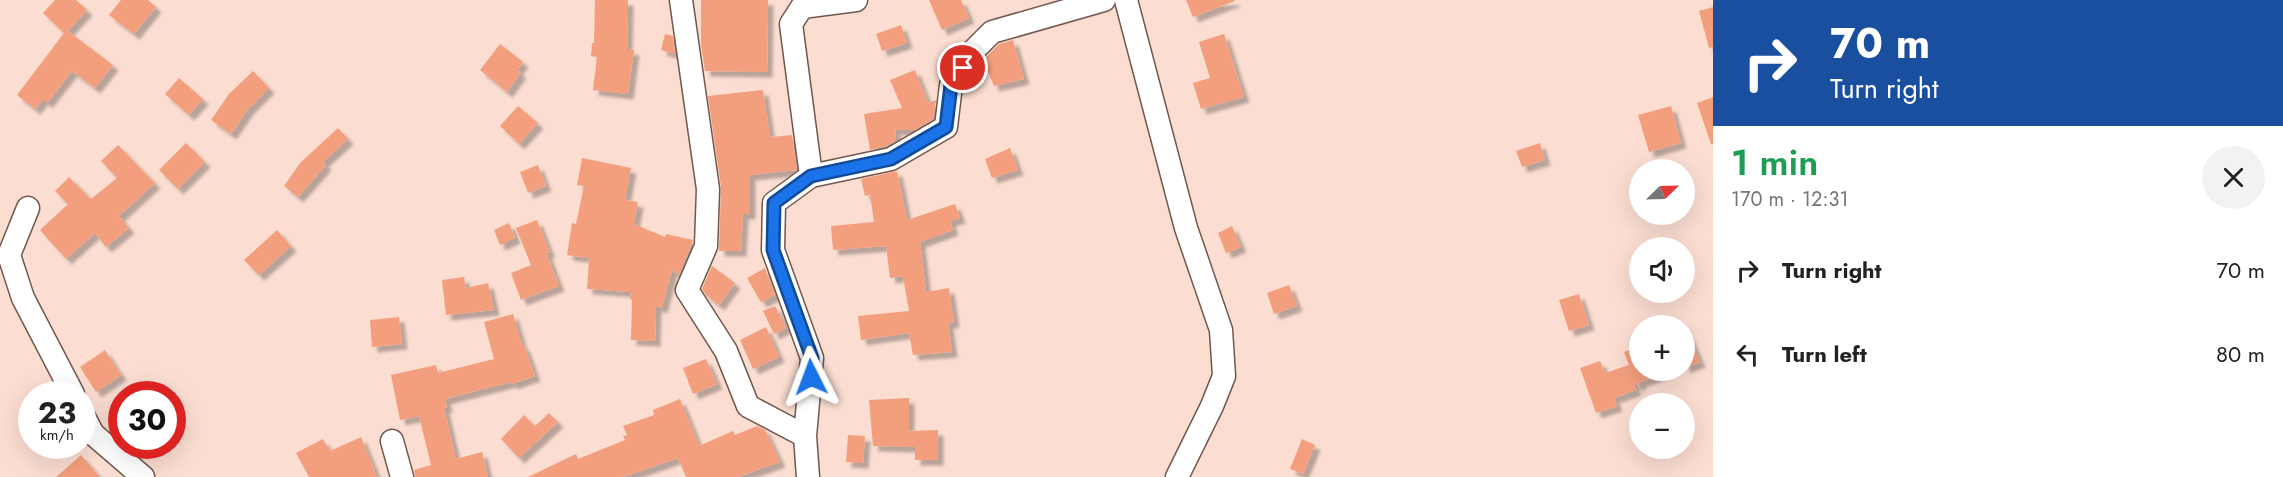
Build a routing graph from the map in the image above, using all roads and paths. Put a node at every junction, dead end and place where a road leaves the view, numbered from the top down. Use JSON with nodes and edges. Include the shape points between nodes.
{"nodes":[{"id":1,"x":681,"y":0,"type":"edge"},
{"id":2,"x":856,"y":0,"type":"edge"},
{"id":3,"x":1104,"y":0,"type":"edge"},
{"id":4,"x":1126,"y":0,"type":"edge"},
{"id":5,"x":811,"y":176,"type":"junction"},
{"id":6,"x":28,"y":208,"type":"dead end"},
{"id":7,"x":66,"y":381,"type":"edge"},
{"id":8,"x":805,"y":436,"type":"junction"},
{"id":9,"x":96,"y":437,"type":"edge"},
{"id":10,"x":392,"y":441,"type":"dead end"},
{"id":11,"x":143,"y":477,"type":"edge"},
{"id":12,"x":402,"y":477,"type":"edge"},
{"id":13,"x":808,"y":477,"type":"edge"},
{"id":14,"x":1177,"y":477,"type":"edge"}],
"edges":[{"from":1,"to":8,"type":"street","via":[[708,189],[706,246],[687,290],[726,351],[748,406]]},
{"from":2,"to":5,"type":"street","via":[[802,7],[791,24]]},
{"from":3,"to":5,"type":"street","via":[[992,32],[951,85],[946,127],[891,159]]},
{"from":4,"to":14,"type":"street","via":[[1186,228],[1221,330],[1224,376]]},
{"from":5,"to":8,"type":"street","via":[[774,203],[773,250],[812,358]]},
{"from":6,"to":7,"type":"street","via":[[9,255],[23,298]]},
{"from":8,"to":13,"type":"street"},
{"from":9,"to":11,"type":"street"},
{"from":10,"to":12,"type":"street"}]}
